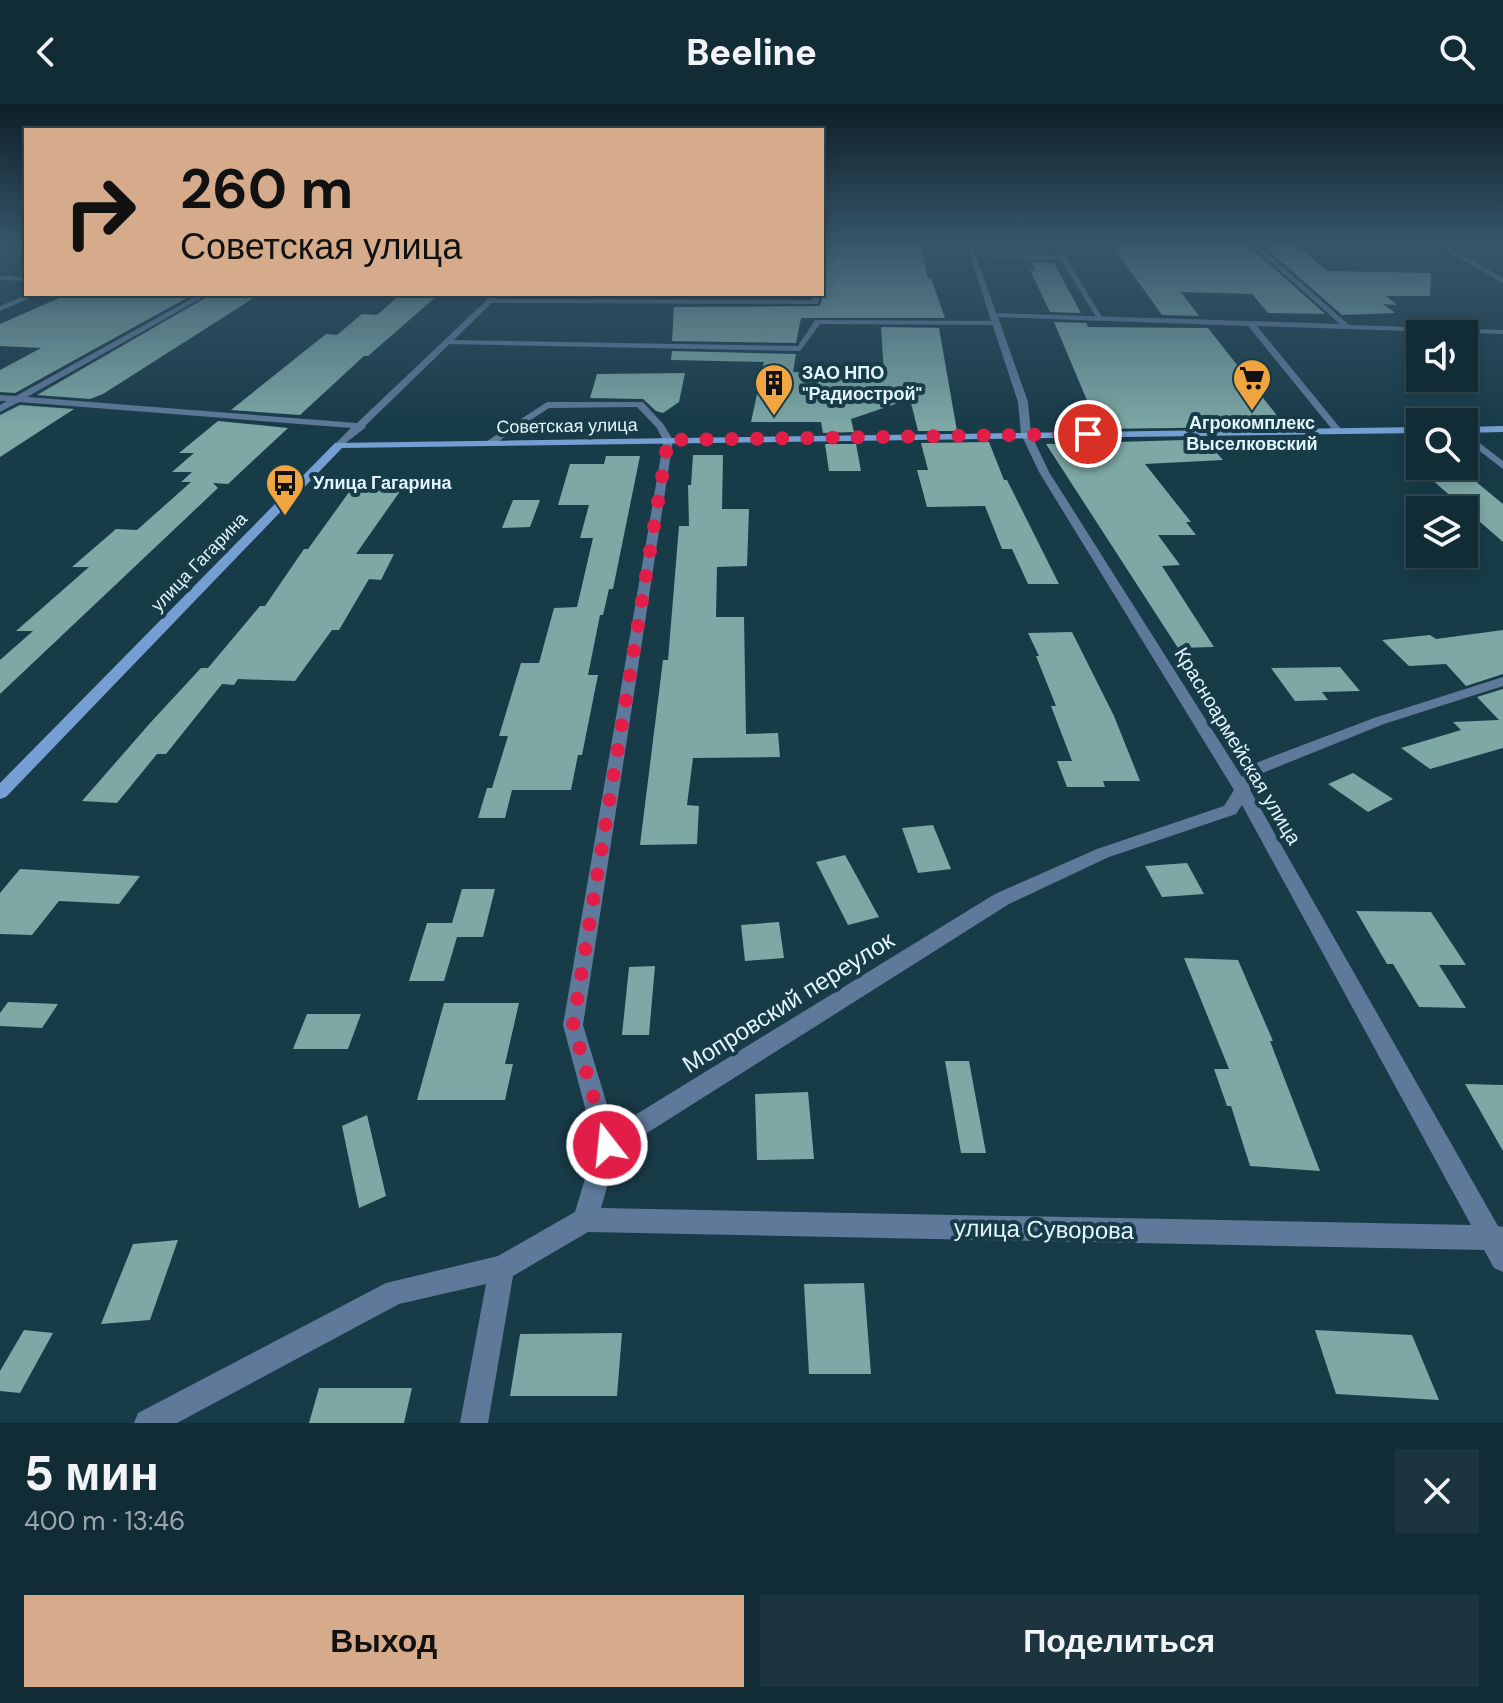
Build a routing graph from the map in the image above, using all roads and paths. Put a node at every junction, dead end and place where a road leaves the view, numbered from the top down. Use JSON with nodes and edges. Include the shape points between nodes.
{"nodes":[{"id":1,"x":184,"y":306,"type":"edge"},
{"id":2,"x":486,"y":306,"type":"edge"},
{"id":3,"x":989,"y":306,"type":"edge"},
{"id":4,"x":1093,"y":306,"type":"edge"},
{"id":5,"x":1323,"y":306,"type":"edge"},
{"id":6,"x":1101,"y":318,"type":"junction"},
{"id":7,"x":994,"y":319,"type":"junction"},
{"id":8,"x":1250,"y":323,"type":"junction"},
{"id":9,"x":1345,"y":325,"type":"junction"},
{"id":10,"x":1503,"y":332,"type":"edge"},
{"id":11,"x":448,"y":342,"type":"junction"},
{"id":12,"x":0,"y":398,"type":"edge"},
{"id":13,"x":18,"y":399,"type":"junction"},
{"id":14,"x":0,"y":409,"type":"edge"},
{"id":15,"x":362,"y":426,"type":"junction"},
{"id":16,"x":1503,"y":429,"type":"edge"},
{"id":17,"x":1406,"y":430,"type":"edge"},
{"id":18,"x":1338,"y":431,"type":"junction"},
{"id":19,"x":1478,"y":431,"type":"edge"},
{"id":20,"x":1026,"y":434,"type":"junction"},
{"id":21,"x":668,"y":440,"type":"junction"},
{"id":22,"x":489,"y":443,"type":"junction"},
{"id":23,"x":1478,"y":444,"type":"edge"},
{"id":24,"x":339,"y":445,"type":"junction"},
{"id":25,"x":1503,"y":466,"type":"edge"},
{"id":26,"x":1503,"y":681,"type":"edge"},
{"id":27,"x":1242,"y":790,"type":"junction"},
{"id":28,"x":0,"y":793,"type":"edge"},
{"id":29,"x":607,"y":1145,"type":"junction"},
{"id":30,"x":585,"y":1220,"type":"junction"},
{"id":31,"x":1497,"y":1238,"type":"edge"},
{"id":32,"x":1503,"y":1259,"type":"edge"},
{"id":33,"x":502,"y":1268,"type":"junction"},
{"id":34,"x":148,"y":1423,"type":"edge"},
{"id":35,"x":474,"y":1423,"type":"edge"}],
"edges":[{"from":1,"to":13,"type":"street"},
{"from":2,"to":11,"type":"street","name":"улица Гагарина"},
{"from":3,"to":7,"type":"street","name":"Красноармейская улица"},
{"from":4,"to":6,"type":"street"},
{"from":5,"to":9,"type":"street"},
{"from":6,"to":7,"type":"street"},
{"from":6,"to":8,"type":"street"},
{"from":7,"to":11,"type":"street","via":[[818,322],[800,349]]},
{"from":7,"to":20,"type":"street","name":"Красноармейская улица","via":[[1023,402]]},
{"from":8,"to":9,"type":"street"},
{"from":8,"to":18,"type":"street"},
{"from":9,"to":10,"type":"street"},
{"from":11,"to":15,"type":"street","name":"улица Гагарина"},
{"from":12,"to":13,"type":"street"},
{"from":13,"to":14,"type":"street"},
{"from":13,"to":15,"type":"street"},
{"from":15,"to":24,"type":"street","name":"улица Гагарина"},
{"from":16,"to":19,"type":"street"},
{"from":17,"to":18,"type":"street","name":"Советская улица"},
{"from":18,"to":20,"type":"street","name":"Советская улица"},
{"from":20,"to":21,"type":"street","name":"Советская улица"},
{"from":20,"to":27,"type":"street","name":"Красноармейская улица","via":[[1044,472]]},
{"from":21,"to":22,"type":"street","name":"Советская улица"},
{"from":21,"to":22,"type":"street","via":[[640,404],[547,405]]},
{"from":21,"to":29,"type":"street","via":[[573,1025]]},
{"from":22,"to":24,"type":"street","name":"Советская улица"},
{"from":23,"to":25,"type":"street"},
{"from":24,"to":28,"type":"street","name":"улица Гагарина"},
{"from":26,"to":27,"type":"street","name":"Мопровский переулок","via":[[1379,721],[1254,770]]},
{"from":27,"to":29,"type":"street","name":"Мопровский переулок","via":[[1230,810],[1103,853],[1002,899]]},
{"from":27,"to":31,"type":"street","name":"Красноармейская улица"},
{"from":29,"to":30,"type":"street"},
{"from":30,"to":31,"type":"street","name":"улица Суворова"},
{"from":30,"to":33,"type":"street"},
{"from":31,"to":32,"type":"street","name":"Красноармейская улица"},
{"from":33,"to":34,"type":"street","via":[[395,1292]]},
{"from":33,"to":35,"type":"street"}]}
